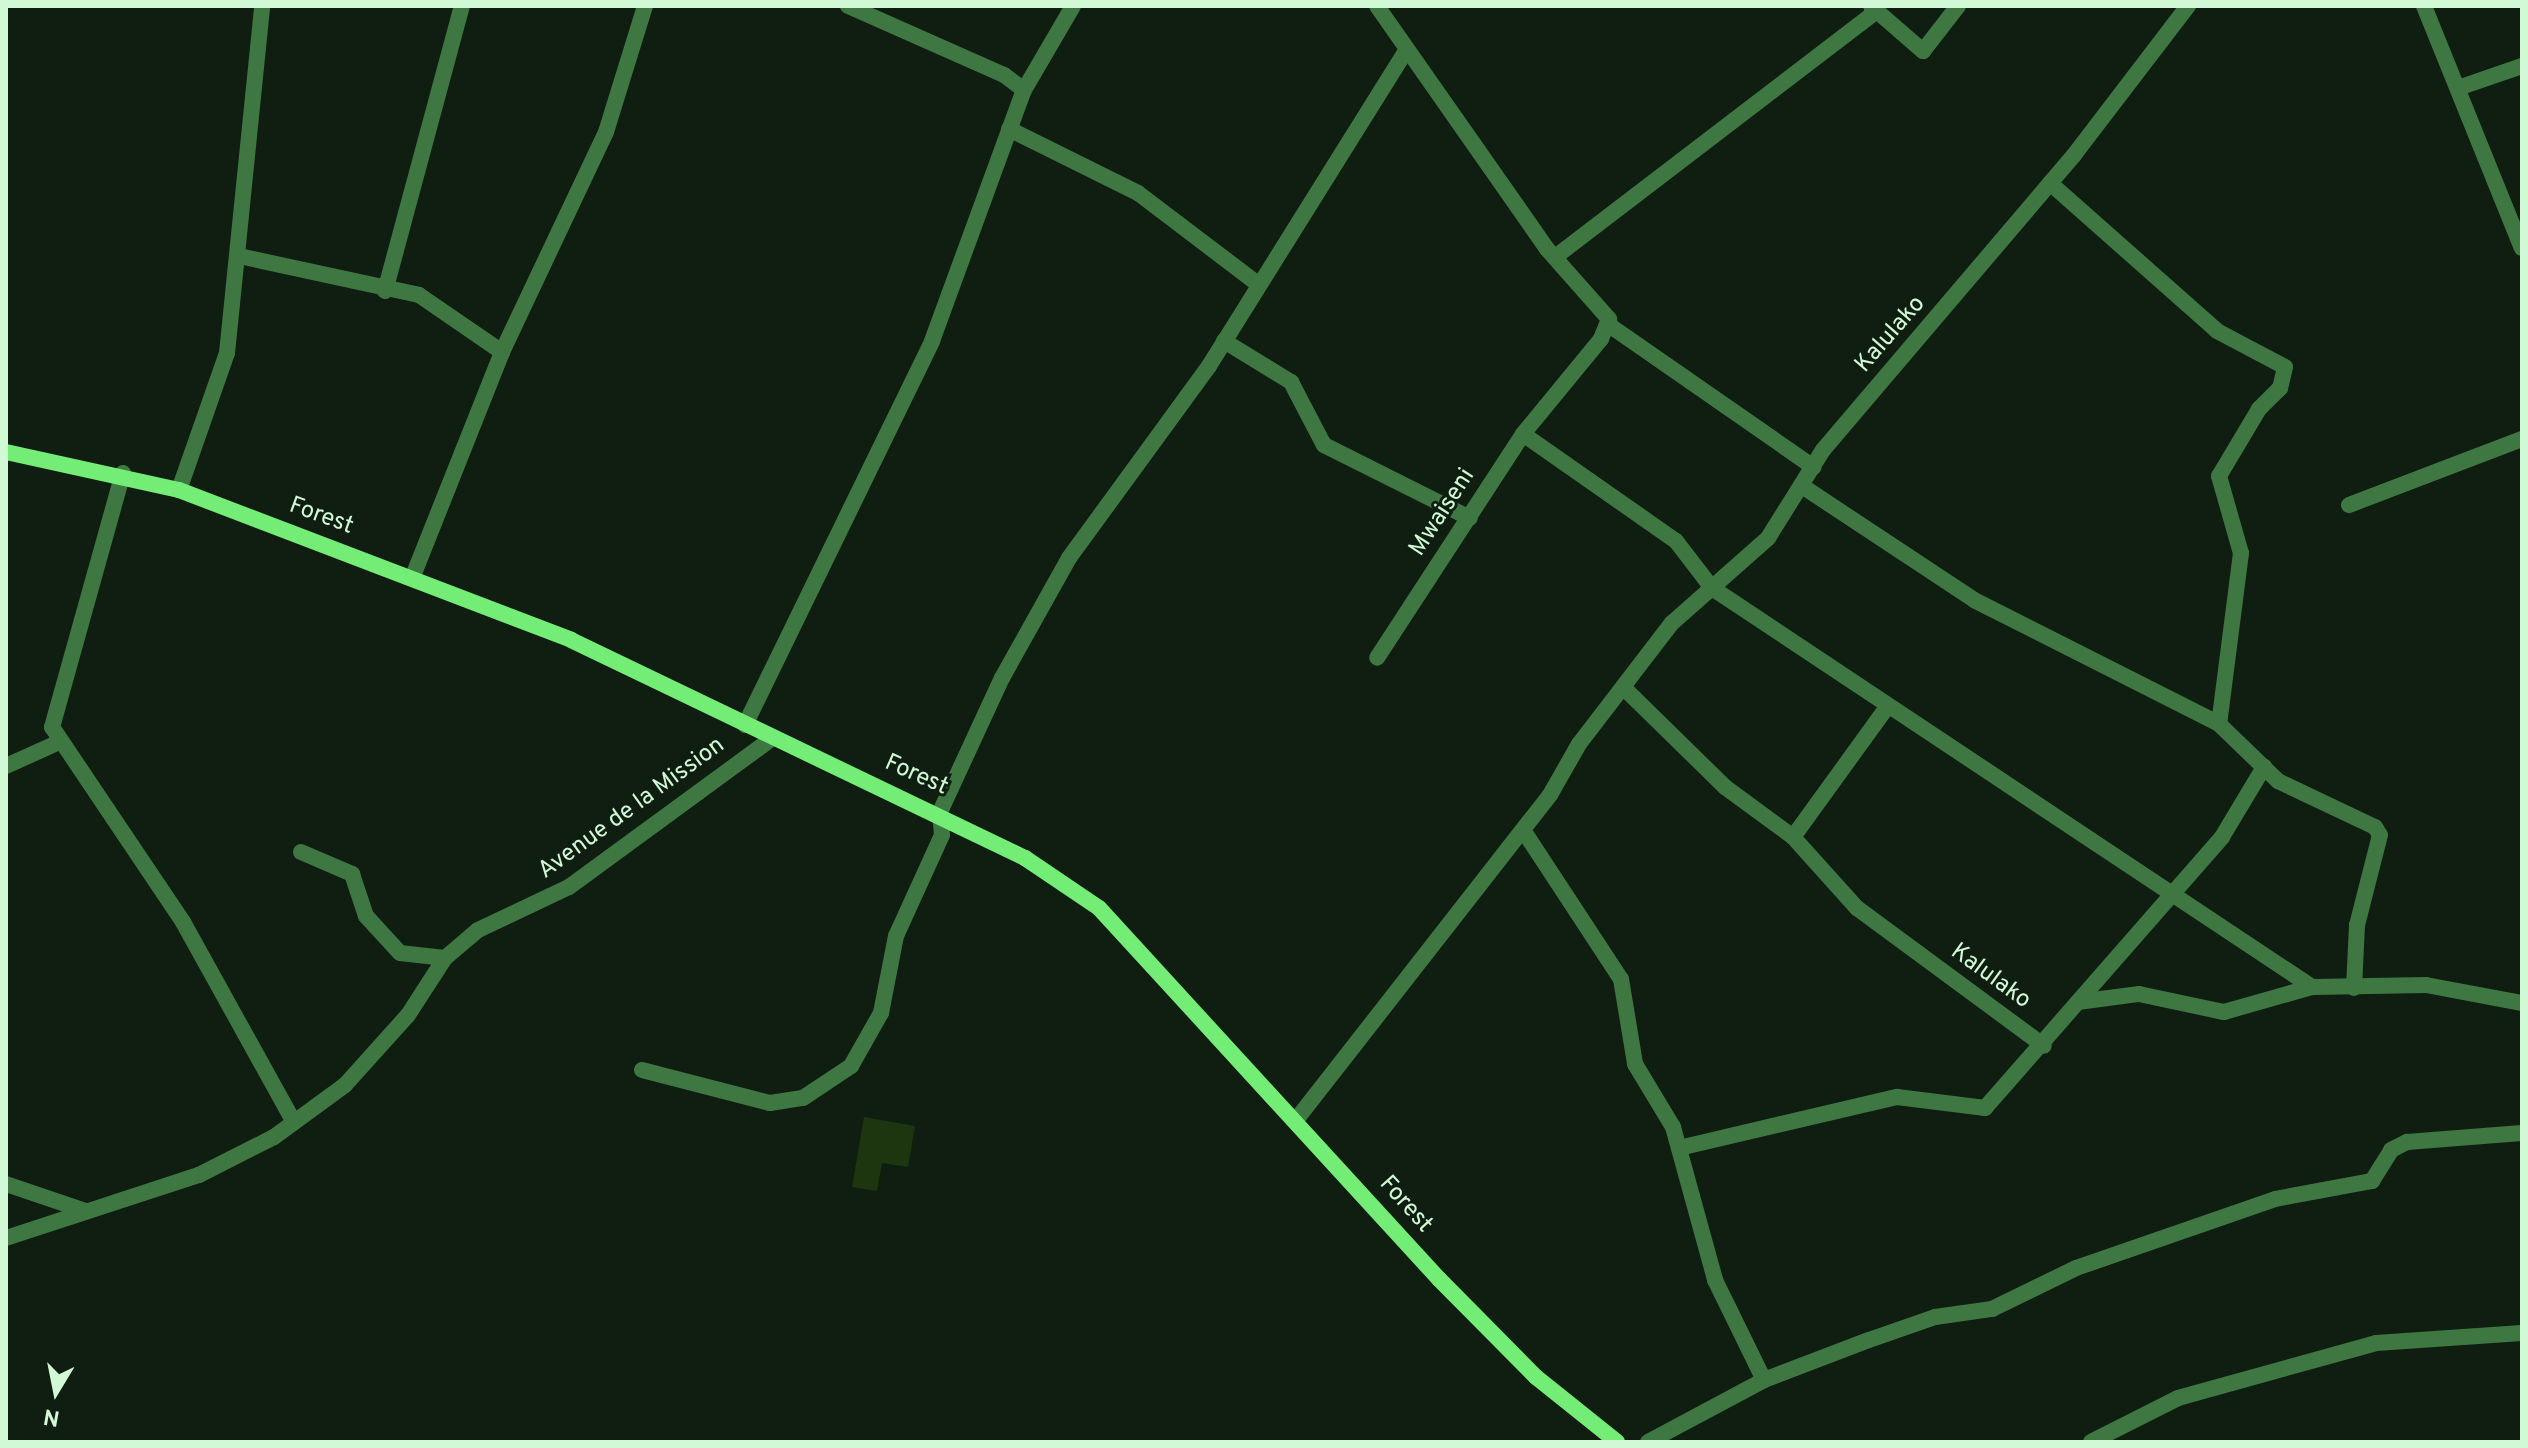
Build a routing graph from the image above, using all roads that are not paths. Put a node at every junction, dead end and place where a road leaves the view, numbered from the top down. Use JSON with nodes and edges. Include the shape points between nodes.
{"nodes":[{"id":1,"x":262,"y":6,"type":"edge"},
{"id":2,"x":462,"y":6,"type":"edge"},
{"id":3,"x":645,"y":6,"type":"edge"},
{"id":4,"x":848,"y":6,"type":"edge"},
{"id":5,"x":1073,"y":6,"type":"edge"},
{"id":6,"x":1377,"y":6,"type":"edge"},
{"id":7,"x":1958,"y":6,"type":"edge"},
{"id":8,"x":2188,"y":6,"type":"edge"},
{"id":9,"x":2424,"y":6,"type":"edge"},
{"id":10,"x":1872,"y":9,"type":"edge"},
{"id":11,"x":1406,"y":51,"type":"junction"},
{"id":12,"x":2522,"y":66,"type":"edge"},
{"id":13,"x":2458,"y":88,"type":"junction"},
{"id":14,"x":1024,"y":90,"type":"junction"},
{"id":15,"x":1009,"y":129,"type":"junction"},
{"id":16,"x":2050,"y":183,"type":"junction"},
{"id":17,"x":2522,"y":248,"type":"edge"},
{"id":18,"x":239,"y":256,"type":"junction"},
{"id":19,"x":1555,"y":257,"type":"junction"},
{"id":20,"x":1258,"y":284,"type":"junction"},
{"id":21,"x":385,"y":291,"type":"junction"},
{"id":22,"x":1609,"y":325,"type":"junction"},
{"id":23,"x":1224,"y":341,"type":"junction"},
{"id":24,"x":502,"y":352,"type":"junction"},
{"id":25,"x":1523,"y":434,"type":"junction"},
{"id":26,"x":2522,"y":439,"type":"edge"},
{"id":27,"x":6,"y":452,"type":"edge"},
{"id":28,"x":1813,"y":467,"type":"junction"},
{"id":29,"x":123,"y":473,"type":"junction"},
{"id":30,"x":1802,"y":486,"type":"junction"},
{"id":31,"x":179,"y":490,"type":"junction"},
{"id":32,"x":2349,"y":505,"type":"dead end"},
{"id":33,"x":1470,"y":518,"type":"junction"},
{"id":34,"x":413,"y":576,"type":"junction"},
{"id":35,"x":1712,"y":588,"type":"junction"},
{"id":36,"x":1377,"y":658,"type":"dead end"},
{"id":37,"x":1626,"y":690,"type":"junction"},
{"id":38,"x":1888,"y":706,"type":"junction"},
{"id":39,"x":2219,"y":724,"type":"junction"},
{"id":40,"x":745,"y":725,"type":"junction"},
{"id":41,"x":771,"y":739,"type":"junction"},
{"id":42,"x":57,"y":743,"type":"junction"},
{"id":43,"x":6,"y":766,"type":"edge"},
{"id":44,"x":2264,"y":767,"type":"junction"},
{"id":45,"x":940,"y":812,"type":"junction"},
{"id":46,"x":1523,"y":830,"type":"junction"},
{"id":47,"x":1793,"y":837,"type":"junction"},
{"id":48,"x":301,"y":852,"type":"dead end"},
{"id":49,"x":2170,"y":893,"type":"junction"},
{"id":50,"x":445,"y":958,"type":"junction"},
{"id":51,"x":2312,"y":987,"type":"junction"},
{"id":52,"x":2354,"y":988,"type":"junction"},
{"id":53,"x":2078,"y":1002,"type":"junction"},
{"id":54,"x":2522,"y":1003,"type":"edge"},
{"id":55,"x":2044,"y":1046,"type":"junction"},
{"id":56,"x":642,"y":1070,"type":"dead end"},
{"id":57,"x":1296,"y":1120,"type":"junction"},
{"id":58,"x":294,"y":1122,"type":"junction"},
{"id":59,"x":2522,"y":1133,"type":"edge"},
{"id":60,"x":1679,"y":1148,"type":"junction"},
{"id":61,"x":6,"y":1184,"type":"edge"},
{"id":62,"x":83,"y":1210,"type":"junction"},
{"id":63,"x":6,"y":1238,"type":"edge"},
{"id":64,"x":2522,"y":1333,"type":"edge"},
{"id":65,"x":1764,"y":1380,"type":"junction"},
{"id":66,"x":1617,"y":1442,"type":"edge"},
{"id":67,"x":1648,"y":1442,"type":"edge"},
{"id":68,"x":2091,"y":1442,"type":"edge"}],
"edges":[{"from":1,"to":18,"type":"street","via":[[244,134]]},
{"from":2,"to":21,"type":"street"},
{"from":3,"to":24,"type":"street","via":[[606,132]]},
{"from":4,"to":14,"type":"street","via":[[1004,75]]},
{"from":5,"to":14,"type":"street"},
{"from":6,"to":11,"type":"street"},
{"from":7,"to":10,"type":"street","via":[[1923,51]]},
{"from":8,"to":16,"type":"street","name":"Kalulako"},
{"from":9,"to":13,"type":"street"},
{"from":10,"to":19,"type":"street"},
{"from":11,"to":19,"type":"street"},
{"from":11,"to":20,"type":"street"},
{"from":12,"to":13,"type":"street"},
{"from":13,"to":17,"type":"street"},
{"from":14,"to":15,"type":"street"},
{"from":15,"to":20,"type":"street","via":[[1138,193]]},
{"from":15,"to":40,"type":"street","via":[[932,341]]},
{"from":16,"to":28,"type":"street","name":"Kalulako"},
{"from":16,"to":39,"type":"street","via":[[2217,331],[2285,367],[2280,388],[2259,409],[2219,476],[2241,553]]},
{"from":18,"to":21,"type":"street"},
{"from":18,"to":31,"type":"street","via":[[227,353]]},
{"from":19,"to":22,"type":"street"},
{"from":20,"to":23,"type":"street"},
{"from":21,"to":24,"type":"street","via":[[419,295]]},
{"from":22,"to":25,"type":"street","name":"Mwaiseni"},
{"from":22,"to":28,"type":"street"},
{"from":23,"to":33,"type":"street","via":[[1291,382],[1324,445]]},
{"from":23,"to":45,"type":"street","via":[[1069,558]]},
{"from":24,"to":34,"type":"street"},
{"from":25,"to":33,"type":"street","name":"Mwaiseni"},
{"from":25,"to":35,"type":"street","via":[[1676,541]]},
{"from":26,"to":32,"type":"street"},
{"from":27,"to":29,"type":"street","name":"Forest"},
{"from":28,"to":30,"type":"street","name":"Kalulako"},
{"from":29,"to":31,"type":"street","name":"Forest"},
{"from":29,"to":42,"type":"street","via":[[56,700]]},
{"from":30,"to":35,"type":"street","name":"Kalulako","via":[[1768,538]]},
{"from":30,"to":39,"type":"street","via":[[1974,600]]},
{"from":31,"to":34,"type":"street","name":"Forest"},
{"from":33,"to":36,"type":"street","name":"Mwaiseni"},
{"from":34,"to":40,"type":"street","name":"Forest","via":[[571,640]]},
{"from":35,"to":37,"type":"street","name":"Kalulako","via":[[1672,623]]},
{"from":35,"to":38,"type":"street"},
{"from":37,"to":46,"type":"street","name":"Kalulako","via":[[1579,744]]},
{"from":37,"to":47,"type":"street","name":"Kalulako","via":[[1725,787]]},
{"from":38,"to":47,"type":"street"},
{"from":38,"to":49,"type":"street"},
{"from":39,"to":44,"type":"street"},
{"from":40,"to":41,"type":"street","name":"Forest"},
{"from":41,"to":45,"type":"street","name":"Forest"},
{"from":41,"to":50,"type":"street","name":"Avenue de la Mission","via":[[569,887],[478,930]]},
{"from":42,"to":43,"type":"street"},
{"from":42,"to":58,"type":"street","via":[[183,922]]},
{"from":44,"to":49,"type":"street","via":[[2222,837]]},
{"from":44,"to":52,"type":"street","via":[[2317,804],[2380,835],[2357,925]]},
{"from":45,"to":56,"type":"street","via":[[942,835],[896,936],[881,1013],[851,1066],[803,1098],[770,1103]]},
{"from":45,"to":57,"type":"street","name":"Forest","via":[[1099,908]]},
{"from":46,"to":57,"type":"street","name":"Kalulako","via":[[1452,912],[1383,1015]]},
{"from":46,"to":60,"type":"street","via":[[1613,963],[1635,1064]]},
{"from":47,"to":55,"type":"street","name":"Kalulako","via":[[1857,908]]},
{"from":48,"to":50,"type":"street","via":[[352,874],[366,916],[400,953]]},
{"from":49,"to":51,"type":"street"},
{"from":49,"to":53,"type":"street"},
{"from":50,"to":58,"type":"street","name":"Avenue de la Mission","via":[[385,1044]]},
{"from":51,"to":52,"type":"street"},
{"from":51,"to":53,"type":"street","via":[[2224,1012],[2139,994]]},
{"from":52,"to":54,"type":"street","via":[[2426,985]]},
{"from":53,"to":55,"type":"street"},
{"from":55,"to":60,"type":"street","via":[[1985,1108],[1897,1097],[1787,1117]]},
{"from":57,"to":66,"type":"street","name":"Forest","via":[[1449,1290],[1536,1377]]},
{"from":58,"to":62,"type":"street","name":"Avenue de la Mission","via":[[199,1175]]},
{"from":59,"to":65,"type":"street","via":[[2407,1142],[2391,1150],[2372,1181],[2275,1199],[2076,1268],[1992,1309],[1935,1317]]},
{"from":60,"to":65,"type":"street","via":[[1715,1280]]},
{"from":61,"to":62,"type":"street"},
{"from":62,"to":63,"type":"street","name":"Avenue de la Mission"},
{"from":64,"to":68,"type":"street","via":[[2376,1343],[2178,1398]]},
{"from":65,"to":67,"type":"street"}]}
